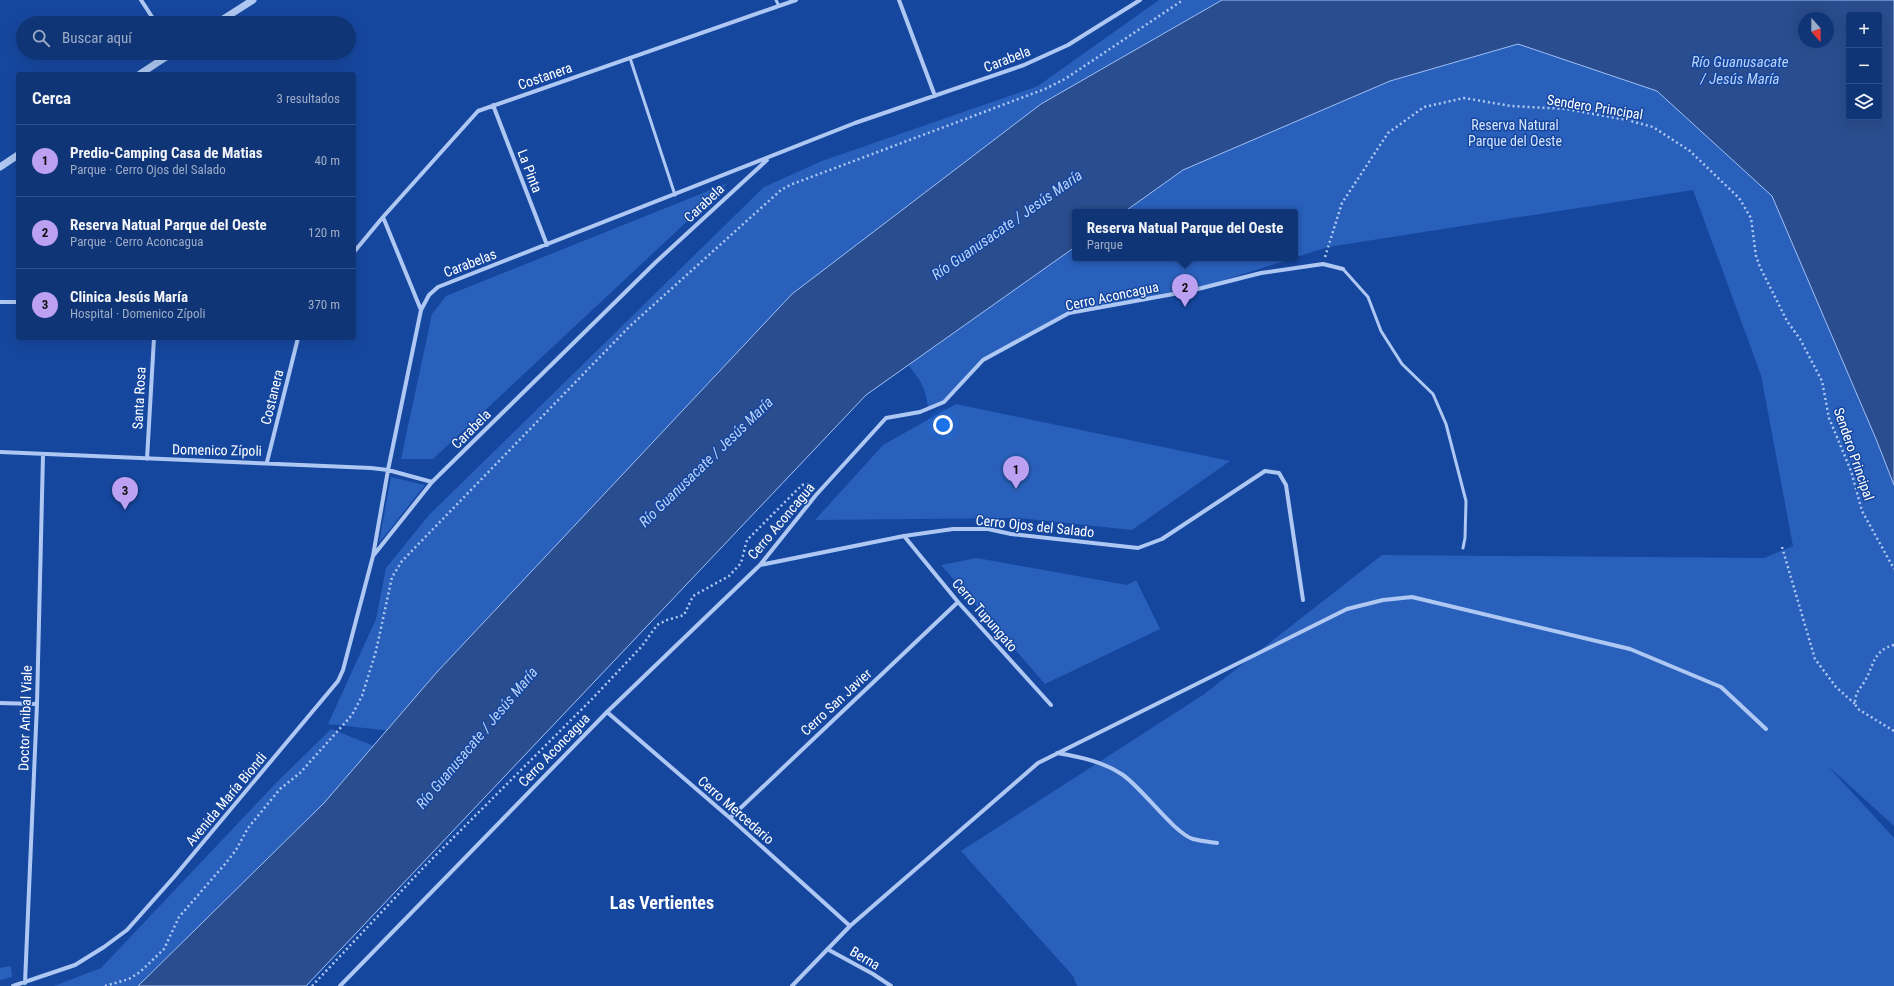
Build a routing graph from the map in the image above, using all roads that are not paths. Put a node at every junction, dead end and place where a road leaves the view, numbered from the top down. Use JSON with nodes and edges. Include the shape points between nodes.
{"nodes":[{"id":1,"x":141,"y":0,"type":"edge"},
{"id":2,"x":253,"y":0,"type":"edge"},
{"id":3,"x":776,"y":0,"type":"edge"},
{"id":4,"x":796,"y":0,"type":"edge"},
{"id":5,"x":899,"y":0,"type":"edge"},
{"id":6,"x":1140,"y":0,"type":"edge"},
{"id":7,"x":779,"y":6,"type":"junction"},
{"id":8,"x":151,"y":16,"type":"edge"},
{"id":9,"x":229,"y":16,"type":"edge"},
{"id":10,"x":630,"y":58,"type":"junction"},
{"id":11,"x":161,"y":60,"type":"edge"},
{"id":12,"x":143,"y":72,"type":"edge"},
{"id":13,"x":935,"y":96,"type":"junction"},
{"id":14,"x":493,"y":105,"type":"junction"},
{"id":15,"x":16,"y":157,"type":"edge"},
{"id":16,"x":770,"y":158,"type":"junction"},
{"id":17,"x":0,"y":168,"type":"edge"},
{"id":18,"x":675,"y":195,"type":"junction"},
{"id":19,"x":383,"y":217,"type":"junction"},
{"id":20,"x":546,"y":245,"type":"junction"},
{"id":21,"x":356,"y":250,"type":"edge"},
{"id":22,"x":1343,"y":269,"type":"joint"},
{"id":23,"x":0,"y":302,"type":"edge"},
{"id":24,"x":16,"y":302,"type":"edge"},
{"id":25,"x":421,"y":310,"type":"junction"},
{"id":26,"x":154,"y":340,"type":"edge"},
{"id":27,"x":298,"y":340,"type":"edge"},
{"id":28,"x":0,"y":452,"type":"edge"},
{"id":29,"x":43,"y":455,"type":"junction"},
{"id":30,"x":147,"y":459,"type":"junction"},
{"id":31,"x":267,"y":462,"type":"junction"},
{"id":32,"x":388,"y":470,"type":"junction"},
{"id":33,"x":432,"y":482,"type":"junction"},
{"id":34,"x":904,"y":536,"type":"junction"},
{"id":35,"x":1463,"y":548,"type":"dead end"},
{"id":36,"x":373,"y":556,"type":"junction"},
{"id":37,"x":760,"y":565,"type":"junction"},
{"id":38,"x":1303,"y":600,"type":"dead end"},
{"id":39,"x":958,"y":602,"type":"junction"},
{"id":40,"x":0,"y":703,"type":"edge"},
{"id":41,"x":37,"y":704,"type":"junction"},
{"id":42,"x":1051,"y":705,"type":"dead end"},
{"id":43,"x":606,"y":712,"type":"junction"},
{"id":44,"x":1766,"y":729,"type":"dead end"},
{"id":45,"x":1057,"y":753,"type":"junction"},
{"id":46,"x":730,"y":818,"type":"junction"},
{"id":47,"x":1217,"y":843,"type":"dead end"},
{"id":48,"x":850,"y":926,"type":"junction"},
{"id":49,"x":829,"y":950,"type":"junction"},
{"id":50,"x":25,"y":982,"type":"junction"},
{"id":51,"x":13,"y":986,"type":"edge"},
{"id":52,"x":340,"y":986,"type":"edge"},
{"id":53,"x":792,"y":986,"type":"edge"},
{"id":54,"x":891,"y":986,"type":"edge"}],
"edges":[{"from":1,"to":8,"type":"street"},
{"from":2,"to":9,"type":"street"},
{"from":3,"to":7,"type":"lane"},
{"from":4,"to":7,"type":"street","name":"Costanera"},
{"from":5,"to":13,"type":"street"},
{"from":6,"to":13,"type":"street","name":"Carabela","via":[[1046,56]]},
{"from":7,"to":10,"type":"street","name":"Costanera"},
{"from":10,"to":14,"type":"street","name":"Costanera"},
{"from":10,"to":18,"type":"lane"},
{"from":11,"to":12,"type":"street"},
{"from":13,"to":16,"type":"street","name":"Carabela","via":[[855,123]]},
{"from":14,"to":19,"type":"street","name":"Costanera","via":[[478,111],[468,120]]},
{"from":14,"to":20,"type":"street","name":"La Pinta"},
{"from":15,"to":17,"type":"street"},
{"from":16,"to":18,"type":"street","name":"Carabelas"},
{"from":16,"to":33,"type":"street","name":"Carabela","via":[[656,262]]},
{"from":18,"to":20,"type":"street","name":"Carabelas"},
{"from":19,"to":21,"type":"street","name":"Costanera"},
{"from":19,"to":25,"type":"street"},
{"from":20,"to":25,"type":"street","name":"Carabelas","via":[[438,287],[429,295]]},
{"from":22,"to":35,"type":"lane","via":[[1368,297],[1381,330],[1402,364],[1433,394],[1446,424],[1466,501]]},
{"from":22,"to":37,"type":"street","name":"Cerro Aconcagua","via":[[1323,264],[1261,273],[1190,291],[1069,313],[983,360],[944,402],[920,412],[886,418],[816,495]]},
{"from":23,"to":24,"type":"street"},
{"from":25,"to":32,"type":"street","name":"Carabelas"},
{"from":26,"to":30,"type":"street","name":"Santa Rosa"},
{"from":27,"to":31,"type":"street","name":"Costanera"},
{"from":28,"to":29,"type":"street","name":"Domenico Zípoli"},
{"from":29,"to":30,"type":"street","name":"Domenico Zípoli"},
{"from":29,"to":41,"type":"street","name":"Doctor Anibal Viale"},
{"from":30,"to":31,"type":"street","name":"Domenico Zípoli"},
{"from":31,"to":32,"type":"street","name":"Domenico Zípoli"},
{"from":32,"to":33,"type":"street","name":"Domenico Zípoli"},
{"from":32,"to":36,"type":"street","name":"Carabelas"},
{"from":33,"to":36,"type":"street","name":"Carabela"},
{"from":34,"to":37,"type":"street","name":"Cerro Ojos del Salado"},
{"from":34,"to":38,"type":"street","name":"Cerro Ojos del Salado","via":[[953,529],[988,529],[1011,534],[1138,548],[1162,539],[1265,471],[1279,473],[1286,485]]},
{"from":34,"to":39,"type":"street","name":"Cerro Tupungato"},
{"from":36,"to":50,"type":"street","name":"Avenida María Biondi","via":[[343,670],[330,692],[127,930],[75,965]]},
{"from":37,"to":43,"type":"street","name":"Cerro Aconcagua"},
{"from":39,"to":42,"type":"street","name":"Cerro Tupungato"},
{"from":39,"to":46,"type":"street","name":"Cerro San Javier"},
{"from":40,"to":41,"type":"street"},
{"from":41,"to":50,"type":"street","name":"Doctor Anibal Viale"},
{"from":43,"to":46,"type":"street","name":"Cerro Mercedario"},
{"from":43,"to":52,"type":"street","name":"Cerro Aconcagua"},
{"from":44,"to":45,"type":"street","via":[[1721,687],[1630,649],[1412,597],[1383,600],[1348,609]]},
{"from":45,"to":47,"type":"street","via":[[1088,758],[1123,775],[1192,839]]},
{"from":45,"to":48,"type":"street","via":[[1038,763]]},
{"from":46,"to":48,"type":"street","name":"Cerro Mercedario"},
{"from":48,"to":49,"type":"street"},
{"from":49,"to":53,"type":"street"},
{"from":49,"to":54,"type":"street","name":"Berna"},
{"from":50,"to":51,"type":"street","name":"Avenida María Biondi"}]}
